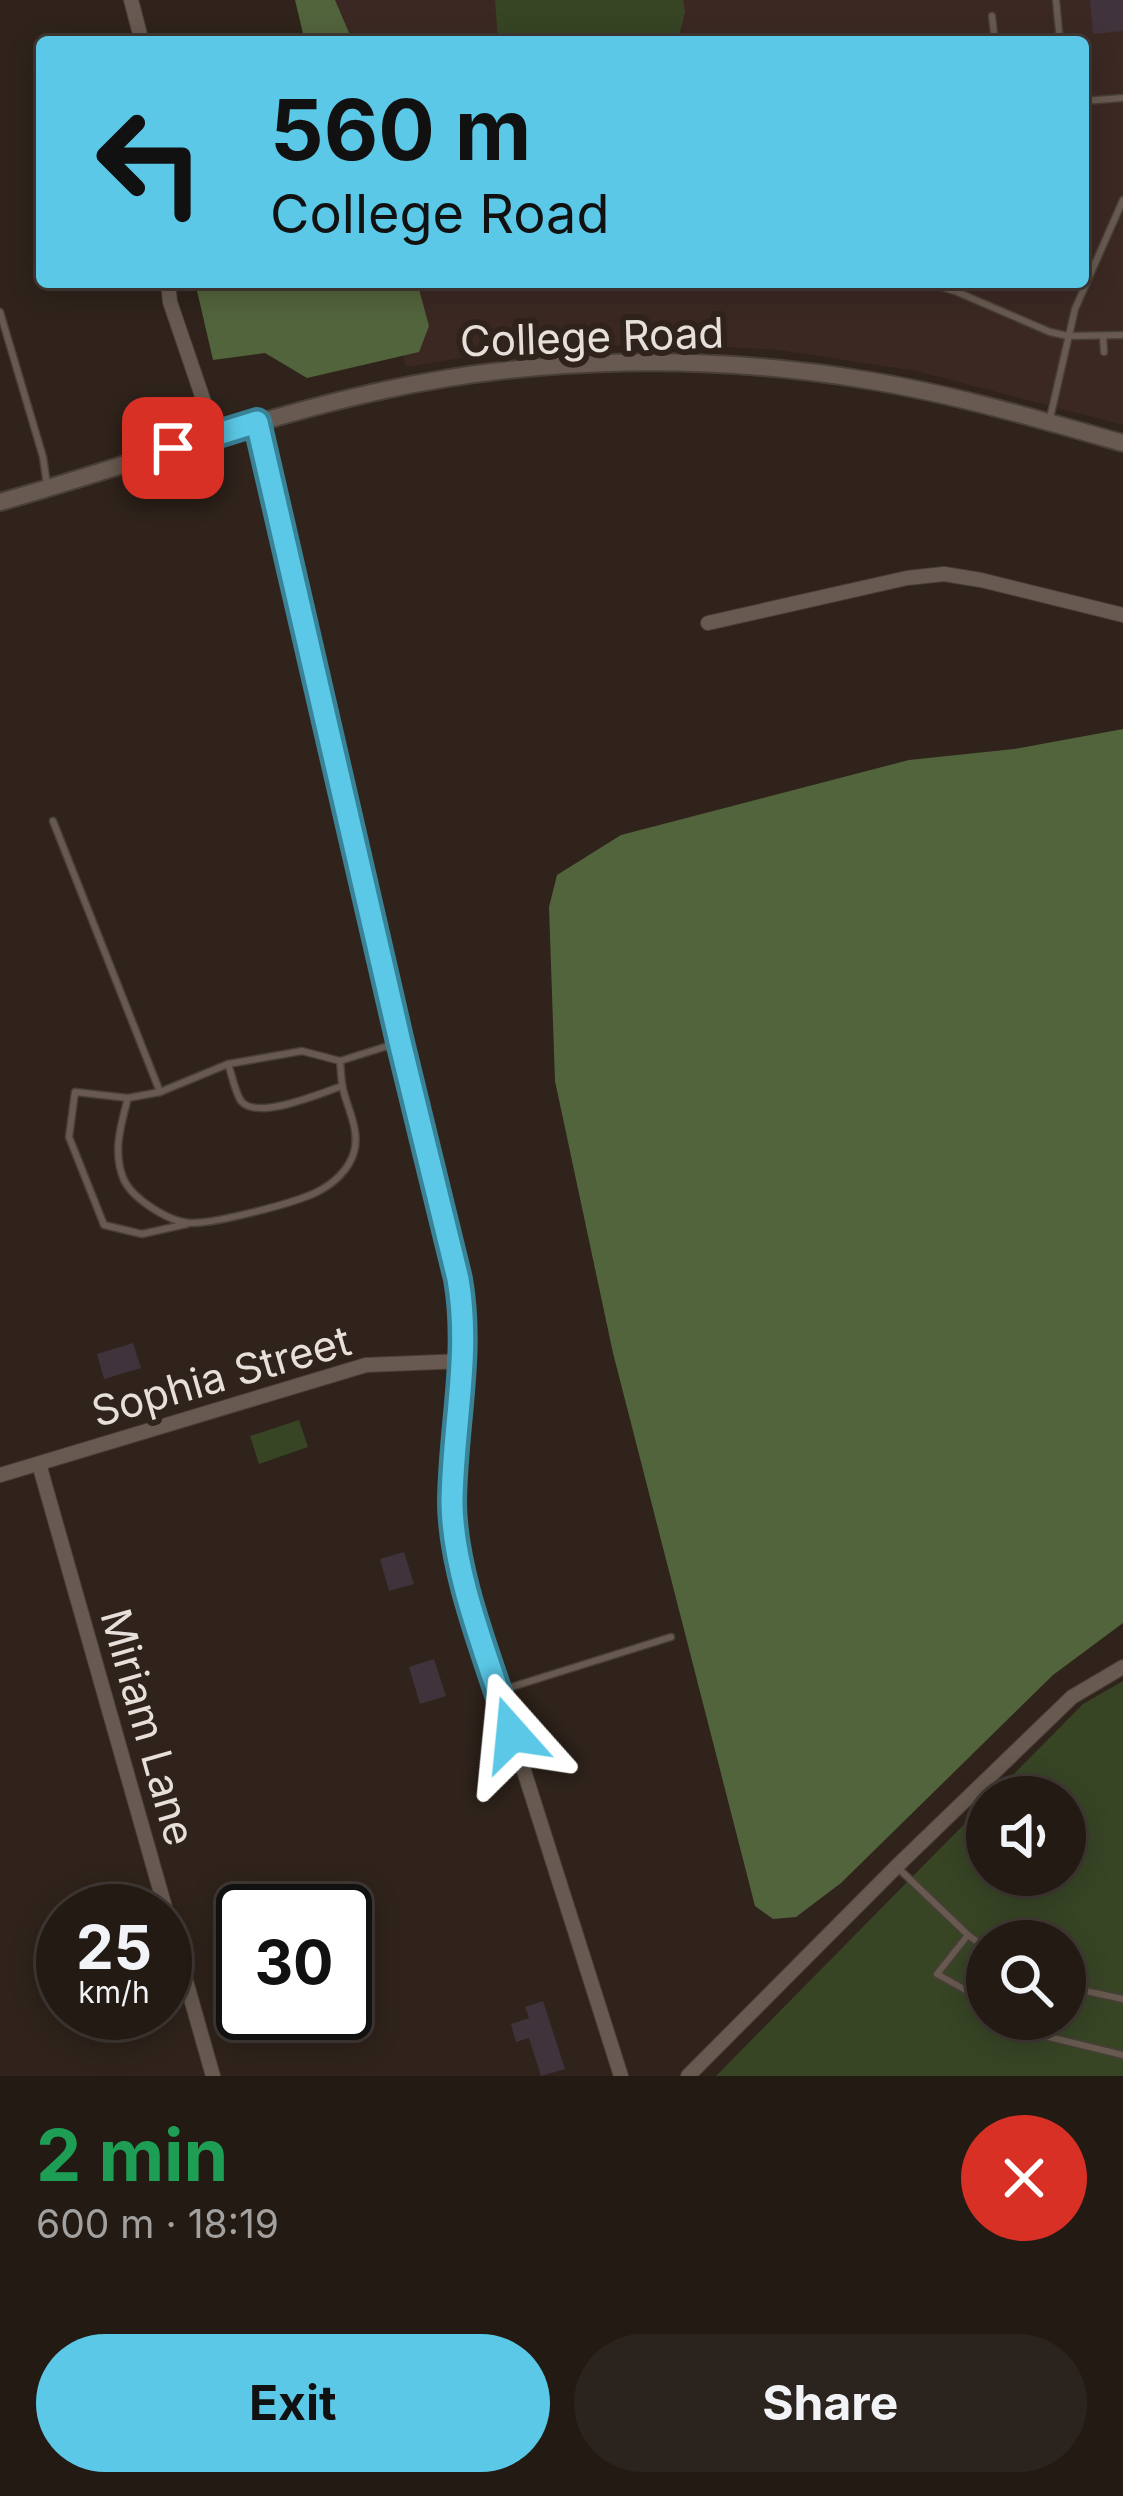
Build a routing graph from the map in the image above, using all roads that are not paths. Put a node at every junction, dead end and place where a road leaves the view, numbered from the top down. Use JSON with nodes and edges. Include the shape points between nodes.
{"nodes":[{"id":1,"x":131,"y":0,"type":"edge"},
{"id":2,"x":1056,"y":0,"type":"edge"},
{"id":3,"x":992,"y":16,"type":"dead end"},
{"id":4,"x":140,"y":36,"type":"edge"},
{"id":5,"x":994,"y":36,"type":"edge"},
{"id":6,"x":1059,"y":36,"type":"edge"},
{"id":7,"x":1123,"y":98,"type":"edge"},
{"id":8,"x":1089,"y":101,"type":"edge"},
{"id":9,"x":1123,"y":200,"type":"edge"},
{"id":10,"x":1089,"y":277,"type":"edge"},
{"id":11,"x":169,"y":288,"type":"edge"},
{"id":12,"x":940,"y":288,"type":"edge"},
{"id":13,"x":1084,"y":288,"type":"edge"},
{"id":14,"x":0,"y":312,"type":"edge"},
{"id":15,"x":4,"y":332,"type":"edge"},
{"id":16,"x":1123,"y":335,"type":"edge"},
{"id":17,"x":1068,"y":336,"type":"junction"},
{"id":18,"x":1103,"y":336,"type":"junction"},
{"id":19,"x":1104,"y":352,"type":"dead end"},
{"id":20,"x":257,"y":422,"type":"junction"},
{"id":21,"x":1048,"y":422,"type":"junction"},
{"id":22,"x":215,"y":434,"type":"junction"},
{"id":23,"x":1123,"y":443,"type":"edge"},
{"id":24,"x":47,"y":489,"type":"junction"},
{"id":25,"x":0,"y":502,"type":"edge"},
{"id":26,"x":1123,"y":616,"type":"edge"},
{"id":27,"x":708,"y":623,"type":"dead end"},
{"id":28,"x":53,"y":821,"type":"dead end"},
{"id":29,"x":400,"y":1042,"type":"junction"},
{"id":30,"x":340,"y":1061,"type":"junction"},
{"id":31,"x":228,"y":1064,"type":"junction"},
{"id":32,"x":342,"y":1086,"type":"junction"},
{"id":33,"x":160,"y":1092,"type":"junction"},
{"id":34,"x":128,"y":1098,"type":"junction"},
{"id":35,"x":189,"y":1224,"type":"junction"},
{"id":36,"x":464,"y":1361,"type":"junction"},
{"id":37,"x":39,"y":1465,"type":"junction"},
{"id":38,"x":0,"y":1475,"type":"edge"},
{"id":39,"x":671,"y":1637,"type":"dead end"},
{"id":40,"x":1123,"y":1666,"type":"edge"},
{"id":41,"x":499,"y":1691,"type":"junction"},
{"id":42,"x":897,"y":1866,"type":"junction"},
{"id":43,"x":966,"y":1933,"type":"edge"},
{"id":44,"x":966,"y":1938,"type":"edge"},
{"id":45,"x":966,"y":1991,"type":"edge"},
{"id":46,"x":1086,"y":1991,"type":"edge"},
{"id":47,"x":1123,"y":1999,"type":"edge"},
{"id":48,"x":1060,"y":2040,"type":"edge"},
{"id":49,"x":1123,"y":2055,"type":"edge"},
{"id":50,"x":213,"y":2076,"type":"edge"},
{"id":51,"x":621,"y":2076,"type":"edge"},
{"id":52,"x":688,"y":2076,"type":"edge"}],
"edges":[{"from":1,"to":4,"type":"street"},
{"from":2,"to":6,"type":"lane"},
{"from":3,"to":5,"type":"lane"},
{"from":7,"to":8,"type":"lane"},
{"from":9,"to":10,"type":"lane"},
{"from":11,"to":22,"type":"street"},
{"from":12,"to":17,"type":"lane"},
{"from":13,"to":17,"type":"lane"},
{"from":14,"to":15,"type":"lane"},
{"from":15,"to":24,"type":"lane"},
{"from":16,"to":18,"type":"lane"},
{"from":17,"to":18,"type":"lane"},
{"from":17,"to":21,"type":"lane"},
{"from":18,"to":19,"type":"lane"},
{"from":20,"to":21,"type":"street","name":"College Road","via":[[439,380],[640,363],[868,380]]},
{"from":20,"to":22,"type":"street","name":"College Road"},
{"from":20,"to":29,"type":"street"},
{"from":21,"to":23,"type":"street","name":"College Road"},
{"from":22,"to":24,"type":"street","name":"College Road"},
{"from":24,"to":25,"type":"street","name":"College Road"},
{"from":26,"to":27,"type":"street","via":[[964,576],[927,575]]},
{"from":28,"to":33,"type":"lane"},
{"from":29,"to":30,"type":"lane"},
{"from":29,"to":36,"type":"street","via":[[451,1245]]},
{"from":30,"to":31,"type":"lane","via":[[302,1051]]},
{"from":30,"to":32,"type":"lane"},
{"from":31,"to":32,"type":"lane","via":[[251,1108]]},
{"from":31,"to":33,"type":"lane"},
{"from":32,"to":35,"type":"lane","via":[[355,1149],[334,1181],[252,1212]]},
{"from":33,"to":34,"type":"lane"},
{"from":34,"to":35,"type":"lane","via":[[117,1140],[124,1181],[155,1212]]},
{"from":34,"to":35,"type":"lane","via":[[75,1092],[69,1137],[104,1226],[142,1234]]},
{"from":36,"to":37,"type":"street","name":"Sophia Street","via":[[366,1365]]},
{"from":36,"to":41,"type":"street","via":[[452,1503],[458,1560]]},
{"from":37,"to":38,"type":"street","name":"Sophia Street"},
{"from":37,"to":50,"type":"street","name":"Miriam Lane"},
{"from":39,"to":41,"type":"lane"},
{"from":40,"to":42,"type":"street","via":[[1072,1697]]},
{"from":41,"to":51,"type":"street"},
{"from":42,"to":43,"type":"lane"},
{"from":42,"to":52,"type":"street"},
{"from":44,"to":45,"type":"lane","via":[[937,1975]]},
{"from":46,"to":47,"type":"lane"},
{"from":48,"to":49,"type":"lane"}]}
